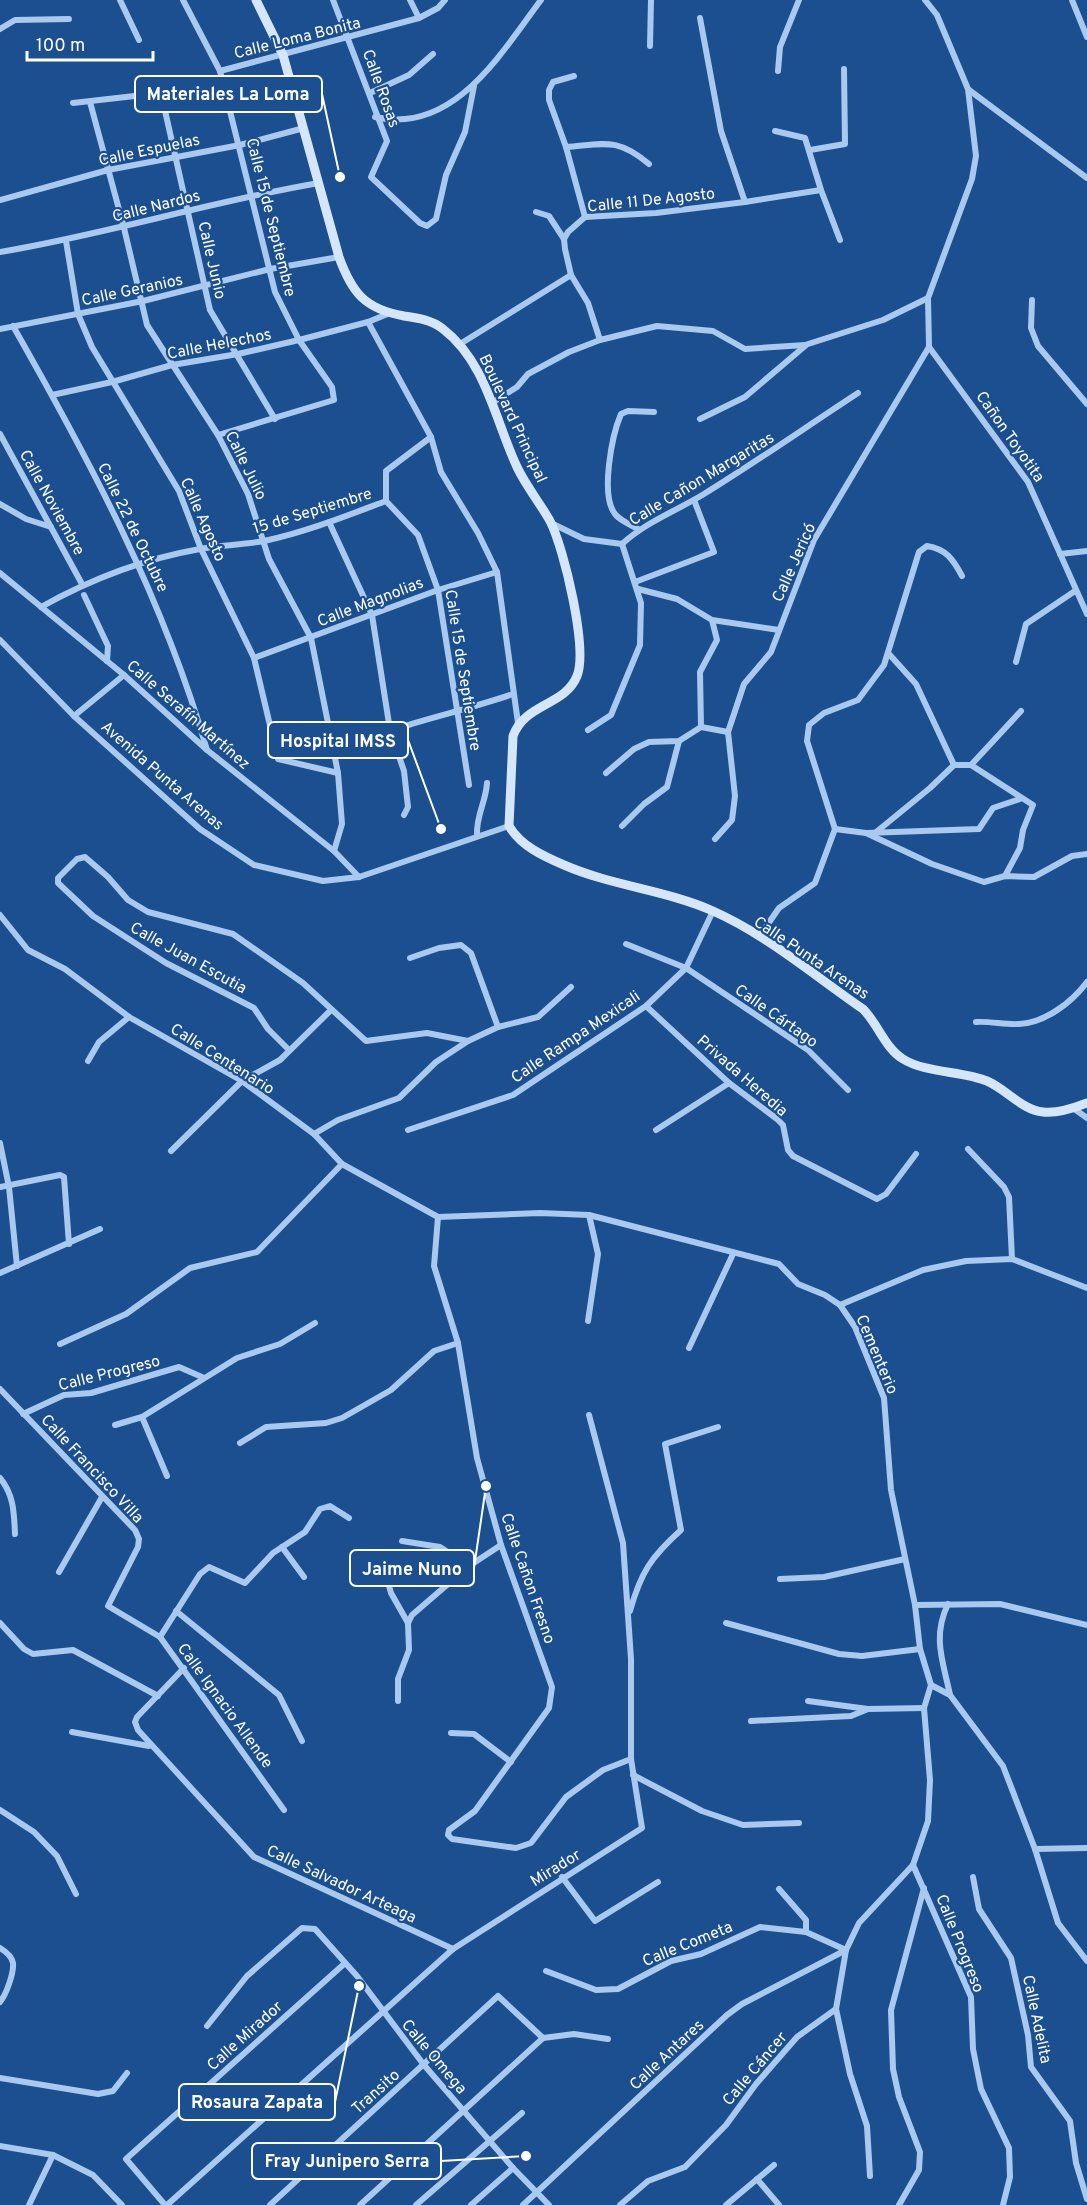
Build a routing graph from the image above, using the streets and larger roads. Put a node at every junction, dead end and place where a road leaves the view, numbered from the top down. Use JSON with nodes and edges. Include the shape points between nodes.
{"nodes":[{"id":1,"x":129,"y":0,"type":"edge"},
{"id":2,"x":183,"y":0,"type":"edge"},
{"id":3,"x":256,"y":0,"type":"edge"},
{"id":4,"x":333,"y":0,"type":"edge"},
{"id":5,"x":410,"y":0,"type":"edge"},
{"id":6,"x":445,"y":0,"type":"edge"},
{"id":7,"x":541,"y":0,"type":"edge"},
{"id":8,"x":651,"y":0,"type":"edge"},
{"id":9,"x":799,"y":0,"type":"edge"},
{"id":10,"x":925,"y":0,"type":"edge"},
{"id":11,"x":1072,"y":0,"type":"edge"},
{"id":12,"x":121,"y":1,"type":"edge"},
{"id":13,"x":69,"y":18,"type":"dead end"},
{"id":14,"x":420,"y":18,"type":"junction"},
{"id":15,"x":700,"y":18,"type":"dead end"},
{"id":16,"x":0,"y":29,"type":"edge"},
{"id":17,"x":1087,"y":37,"type":"edge"},
{"id":18,"x":349,"y":38,"type":"junction"},
{"id":19,"x":139,"y":40,"type":"dead end"},
{"id":20,"x":650,"y":46,"type":"dead end"},
{"id":21,"x":433,"y":54,"type":"dead end"},
{"id":22,"x":283,"y":56,"type":"junction"},
{"id":23,"x":844,"y":69,"type":"dead end"},
{"id":24,"x":220,"y":70,"type":"junction"},
{"id":25,"x":778,"y":71,"type":"dead end"},
{"id":26,"x":574,"y":76,"type":"dead end"},
{"id":27,"x":474,"y":86,"type":"junction"},
{"id":28,"x":968,"y":89,"type":"junction"},
{"id":29,"x":370,"y":93,"type":"junction"},
{"id":30,"x":90,"y":102,"type":"junction"},
{"id":31,"x":73,"y":104,"type":"dead end"},
{"id":32,"x":375,"y":117,"type":"junction"},
{"id":33,"x":304,"y":128,"type":"junction"},
{"id":34,"x":775,"y":131,"type":"dead end"},
{"id":35,"x":240,"y":144,"type":"junction"},
{"id":36,"x":566,"y":147,"type":"junction"},
{"id":37,"x":810,"y":150,"type":"junction"},
{"id":38,"x":175,"y":157,"type":"junction"},
{"id":39,"x":649,"y":164,"type":"dead end"},
{"id":40,"x":108,"y":170,"type":"junction"},
{"id":41,"x":1087,"y":178,"type":"edge"},
{"id":42,"x":319,"y":183,"type":"junction"},
{"id":43,"x":821,"y":189,"type":"junction"},
{"id":44,"x":251,"y":195,"type":"junction"},
{"id":45,"x":0,"y":200,"type":"edge"},
{"id":46,"x":745,"y":202,"type":"junction"},
{"id":47,"x":188,"y":212,"type":"junction"},
{"id":48,"x":536,"y":212,"type":"dead end"},
{"id":49,"x":585,"y":217,"type":"junction"},
{"id":50,"x":124,"y":228,"type":"junction"},
{"id":51,"x":564,"y":239,"type":"junction"},
{"id":52,"x":840,"y":240,"type":"dead end"},
{"id":53,"x":66,"y":241,"type":"junction"},
{"id":54,"x":0,"y":252,"type":"edge"},
{"id":55,"x":339,"y":257,"type":"junction"},
{"id":56,"x":270,"y":268,"type":"junction"},
{"id":57,"x":572,"y":275,"type":"junction"},
{"id":58,"x":206,"y":287,"type":"junction"},
{"id":59,"x":928,"y":298,"type":"junction"},
{"id":60,"x":1032,"y":300,"type":"dead end"},
{"id":61,"x":143,"y":301,"type":"junction"},
{"id":62,"x":78,"y":314,"type":"junction"},
{"id":63,"x":390,"y":314,"type":"junction"},
{"id":64,"x":368,"y":322,"type":"junction"},
{"id":65,"x":13,"y":326,"type":"junction"},
{"id":66,"x":0,"y":329,"type":"edge"},
{"id":67,"x":299,"y":340,"type":"junction"},
{"id":68,"x":600,"y":340,"type":"junction"},
{"id":69,"x":460,"y":344,"type":"junction"},
{"id":70,"x":806,"y":345,"type":"junction"},
{"id":71,"x":929,"y":347,"type":"junction"},
{"id":72,"x":238,"y":354,"type":"junction"},
{"id":73,"x":172,"y":365,"type":"junction"},
{"id":74,"x":112,"y":382,"type":"junction"},
{"id":75,"x":858,"y":393,"type":"dead end"},
{"id":76,"x":52,"y":395,"type":"junction"},
{"id":77,"x":492,"y":403,"type":"junction"},
{"id":78,"x":1087,"y":404,"type":"edge"},
{"id":79,"x":654,"y":412,"type":"dead end"},
{"id":80,"x":275,"y":419,"type":"junction"},
{"id":81,"x":700,"y":419,"type":"dead end"},
{"id":82,"x":0,"y":434,"type":"edge"},
{"id":83,"x":218,"y":435,"type":"junction"},
{"id":84,"x":431,"y":437,"type":"junction"},
{"id":85,"x":694,"y":500,"type":"junction"},
{"id":86,"x":387,"y":501,"type":"junction"},
{"id":87,"x":0,"y":504,"type":"edge"},
{"id":88,"x":329,"y":522,"type":"junction"},
{"id":89,"x":550,"y":523,"type":"junction"},
{"id":90,"x":51,"y":527,"type":"junction"},
{"id":91,"x":638,"y":529,"type":"junction"},
{"id":92,"x":264,"y":541,"type":"junction"},
{"id":93,"x":622,"y":544,"type":"junction"},
{"id":94,"x":201,"y":549,"type":"junction"},
{"id":95,"x":1087,"y":551,"type":"edge"},
{"id":96,"x":1060,"y":554,"type":"junction"},
{"id":97,"x":140,"y":563,"type":"junction"},
{"id":98,"x":497,"y":572,"type":"junction"},
{"id":99,"x":0,"y":573,"type":"edge"},
{"id":100,"x":962,"y":576,"type":"dead end"},
{"id":101,"x":82,"y":584,"type":"junction"},
{"id":102,"x":637,"y":585,"type":"junction"},
{"id":103,"x":438,"y":590,"type":"junction"},
{"id":104,"x":1075,"y":591,"type":"junction"},
{"id":105,"x":84,"y":595,"type":"dead end"},
{"id":106,"x":41,"y":606,"type":"junction"},
{"id":107,"x":1087,"y":614,"type":"edge"},
{"id":108,"x":372,"y":615,"type":"junction"},
{"id":109,"x":712,"y":620,"type":"junction"},
{"id":110,"x":779,"y":630,"type":"junction"},
{"id":111,"x":311,"y":638,"type":"junction"},
{"id":112,"x":0,"y":640,"type":"edge"},
{"id":113,"x":889,"y":654,"type":"junction"},
{"id":114,"x":254,"y":658,"type":"junction"},
{"id":115,"x":107,"y":661,"type":"junction"},
{"id":116,"x":1016,"y":662,"type":"dead end"},
{"id":117,"x":124,"y":675,"type":"junction"},
{"id":118,"x":513,"y":694,"type":"junction"},
{"id":119,"x":1021,"y":711,"type":"dead end"},
{"id":120,"x":456,"y":713,"type":"junction"},
{"id":121,"x":74,"y":716,"type":"junction"},
{"id":122,"x":518,"y":723,"type":"junction"},
{"id":123,"x":700,"y":727,"type":"junction"},
{"id":124,"x":390,"y":730,"type":"junction"},
{"id":125,"x":588,"y":730,"type":"dead end"},
{"id":126,"x":728,"y":732,"type":"junction"},
{"id":127,"x":679,"y":741,"type":"junction"},
{"id":128,"x":334,"y":744,"type":"junction"},
{"id":129,"x":207,"y":750,"type":"junction"},
{"id":130,"x":954,"y":765,"type":"junction"},
{"id":131,"x":971,"y":765,"type":"junction"},
{"id":132,"x":338,"y":773,"type":"junction"},
{"id":133,"x":606,"y":773,"type":"dead end"},
{"id":134,"x":488,"y":783,"type":"dead end"},
{"id":135,"x":469,"y":785,"type":"dead end"},
{"id":136,"x":1020,"y":799,"type":"junction"},
{"id":137,"x":404,"y":815,"type":"dead end"},
{"id":138,"x":509,"y":826,"type":"junction"},
{"id":139,"x":622,"y":826,"type":"dead end"},
{"id":140,"x":835,"y":829,"type":"junction"},
{"id":141,"x":875,"y":832,"type":"junction"},
{"id":142,"x":866,"y":833,"type":"junction"},
{"id":143,"x":477,"y":835,"type":"junction"},
{"id":144,"x":715,"y":839,"type":"dead end"},
{"id":145,"x":334,"y":851,"type":"junction"},
{"id":146,"x":1087,"y":854,"type":"edge"},
{"id":147,"x":1005,"y":876,"type":"junction"},
{"id":148,"x":359,"y":877,"type":"junction"},
{"id":149,"x":713,"y":911,"type":"junction"},
{"id":150,"x":0,"y":915,"type":"edge"},
{"id":151,"x":759,"y":937,"type":"junction"},
{"id":152,"x":626,"y":944,"type":"dead end"},
{"id":153,"x":410,"y":958,"type":"dead end"},
{"id":154,"x":686,"y":968,"type":"junction"},
{"id":155,"x":1087,"y":982,"type":"edge"},
{"id":156,"x":571,"y":987,"type":"dead end"},
{"id":157,"x":646,"y":1006,"type":"junction"},
{"id":158,"x":330,"y":1011,"type":"junction"},
{"id":159,"x":129,"y":1017,"type":"junction"},
{"id":160,"x":976,"y":1022,"type":"dead end"},
{"id":161,"x":498,"y":1027,"type":"junction"},
{"id":162,"x":468,"y":1041,"type":"junction"},
{"id":163,"x":288,"y":1049,"type":"junction"},
{"id":164,"x":88,"y":1061,"type":"dead end"},
{"id":165,"x":242,"y":1081,"type":"junction"},
{"id":166,"x":729,"y":1083,"type":"junction"},
{"id":167,"x":848,"y":1090,"type":"dead end"},
{"id":168,"x":1087,"y":1103,"type":"edge"},
{"id":169,"x":1073,"y":1108,"type":"junction"},
{"id":170,"x":1087,"y":1118,"type":"edge"},
{"id":171,"x":408,"y":1130,"type":"dead end"},
{"id":172,"x":656,"y":1130,"type":"dead end"},
{"id":173,"x":314,"y":1134,"type":"junction"},
{"id":174,"x":0,"y":1143,"type":"edge"},
{"id":175,"x":968,"y":1149,"type":"dead end"},
{"id":176,"x":171,"y":1151,"type":"dead end"},
{"id":177,"x":916,"y":1154,"type":"dead end"},
{"id":178,"x":342,"y":1164,"type":"junction"},
{"id":179,"x":0,"y":1187,"type":"edge"},
{"id":180,"x":9,"y":1187,"type":"junction"},
{"id":181,"x":589,"y":1215,"type":"junction"},
{"id":182,"x":438,"y":1217,"type":"junction"},
{"id":183,"x":100,"y":1229,"type":"dead end"},
{"id":184,"x":69,"y":1244,"type":"junction"},
{"id":185,"x":733,"y":1254,"type":"junction"},
{"id":186,"x":1012,"y":1259,"type":"junction"},
{"id":187,"x":17,"y":1266,"type":"junction"},
{"id":188,"x":0,"y":1273,"type":"edge"},
{"id":189,"x":1087,"y":1288,"type":"edge"},
{"id":190,"x":840,"y":1305,"type":"junction"},
{"id":191,"x":588,"y":1321,"type":"dead end"},
{"id":192,"x":315,"y":1323,"type":"dead end"},
{"id":193,"x":458,"y":1343,"type":"junction"},
{"id":194,"x":60,"y":1344,"type":"dead end"},
{"id":195,"x":689,"y":1348,"type":"dead end"},
{"id":196,"x":202,"y":1377,"type":"junction"},
{"id":197,"x":0,"y":1389,"type":"edge"},
{"id":198,"x":23,"y":1414,"type":"junction"},
{"id":199,"x":589,"y":1415,"type":"dead end"},
{"id":200,"x":142,"y":1417,"type":"junction"},
{"id":201,"x":115,"y":1425,"type":"dead end"},
{"id":202,"x":718,"y":1427,"type":"dead end"},
{"id":203,"x":240,"y":1443,"type":"dead end"},
{"id":204,"x":167,"y":1476,"type":"dead end"},
{"id":205,"x":0,"y":1478,"type":"edge"},
{"id":206,"x":102,"y":1497,"type":"junction"},
{"id":207,"x":349,"y":1518,"type":"dead end"},
{"id":208,"x":15,"y":1534,"type":"dead end"},
{"id":209,"x":402,"y":1541,"type":"dead end"},
{"id":210,"x":501,"y":1545,"type":"junction"},
{"id":211,"x":282,"y":1547,"type":"junction"},
{"id":212,"x":904,"y":1559,"type":"junction"},
{"id":213,"x":469,"y":1566,"type":"junction"},
{"id":214,"x":59,"y":1572,"type":"dead end"},
{"id":215,"x":386,"y":1575,"type":"dead end"},
{"id":216,"x":304,"y":1577,"type":"dead end"},
{"id":217,"x":780,"y":1579,"type":"dead end"},
{"id":218,"x":948,"y":1604,"type":"junction"},
{"id":219,"x":915,"y":1605,"type":"junction"},
{"id":220,"x":108,"y":1606,"type":"joint"},
{"id":221,"x":176,"y":1611,"type":"junction"},
{"id":222,"x":628,"y":1618,"type":"junction"},
{"id":223,"x":0,"y":1623,"type":"edge"},
{"id":224,"x":408,"y":1623,"type":"junction"},
{"id":225,"x":726,"y":1623,"type":"dead end"},
{"id":226,"x":1087,"y":1624,"type":"edge"},
{"id":227,"x":160,"y":1638,"type":"junction"},
{"id":228,"x":920,"y":1649,"type":"junction"},
{"id":229,"x":184,"y":1668,"type":"junction"},
{"id":230,"x":931,"y":1685,"type":"junction"},
{"id":231,"x":950,"y":1695,"type":"junction"},
{"id":232,"x":158,"y":1696,"type":"junction"},
{"id":233,"x":398,"y":1701,"type":"dead end"},
{"id":234,"x":808,"y":1701,"type":"dead end"},
{"id":235,"x":924,"y":1708,"type":"junction"},
{"id":236,"x":867,"y":1709,"type":"junction"},
{"id":237,"x":751,"y":1721,"type":"dead end"},
{"id":238,"x":72,"y":1732,"type":"dead end"},
{"id":239,"x":451,"y":1733,"type":"dead end"},
{"id":240,"x":302,"y":1741,"type":"dead end"},
{"id":241,"x":150,"y":1746,"type":"junction"},
{"id":242,"x":631,"y":1759,"type":"junction"},
{"id":243,"x":511,"y":1762,"type":"junction"},
{"id":244,"x":633,"y":1775,"type":"junction"},
{"id":245,"x":0,"y":1810,"type":"edge"},
{"id":246,"x":285,"y":1810,"type":"dead end"},
{"id":247,"x":799,"y":1823,"type":"dead end"},
{"id":248,"x":1087,"y":1848,"type":"edge"},
{"id":249,"x":1035,"y":1849,"type":"junction"},
{"id":250,"x":913,"y":1865,"type":"junction"},
{"id":251,"x":562,"y":1877,"type":"junction"},
{"id":252,"x":973,"y":1877,"type":"dead end"},
{"id":253,"x":658,"y":1882,"type":"dead end"},
{"id":254,"x":924,"y":1888,"type":"junction"},
{"id":255,"x":779,"y":1889,"type":"dead end"},
{"id":256,"x":76,"y":1894,"type":"dead end"},
{"id":257,"x":806,"y":1932,"type":"junction"},
{"id":258,"x":0,"y":1948,"type":"edge"},
{"id":259,"x":453,"y":1949,"type":"junction"},
{"id":260,"x":846,"y":1950,"type":"junction"},
{"id":261,"x":1087,"y":1961,"type":"edge"},
{"id":262,"x":345,"y":1964,"type":"junction"},
{"id":263,"x":546,"y":1971,"type":"dead end"},
{"id":264,"x":0,"y":2002,"type":"edge"},
{"id":265,"x":836,"y":2009,"type":"junction"},
{"id":266,"x":383,"y":2013,"type":"junction"},
{"id":267,"x":207,"y":2026,"type":"dead end"},
{"id":268,"x":543,"y":2038,"type":"junction"},
{"id":269,"x":608,"y":2039,"type":"dead end"},
{"id":270,"x":424,"y":2065,"type":"junction"},
{"id":271,"x":127,"y":2073,"type":"dead end"},
{"id":272,"x":0,"y":2078,"type":"edge"},
{"id":273,"x":464,"y":2111,"type":"junction"},
{"id":274,"x":522,"y":2112,"type":"dead end"},
{"id":275,"x":489,"y":2139,"type":"junction"},
{"id":276,"x":0,"y":2146,"type":"edge"},
{"id":277,"x":53,"y":2155,"type":"junction"},
{"id":278,"x":774,"y":2165,"type":"dead end"},
{"id":279,"x":513,"y":2168,"type":"junction"},
{"id":280,"x":870,"y":2176,"type":"dead end"},
{"id":281,"x":758,"y":2179,"type":"junction"},
{"id":282,"x":538,"y":2192,"type":"junction"},
{"id":283,"x":1087,"y":2199,"type":"edge"},
{"id":284,"x":29,"y":2205,"type":"edge"},
{"id":285,"x":122,"y":2205,"type":"edge"},
{"id":286,"x":166,"y":2205,"type":"edge"},
{"id":287,"x":270,"y":2205,"type":"edge"},
{"id":288,"x":360,"y":2205,"type":"edge"},
{"id":289,"x":416,"y":2205,"type":"edge"},
{"id":290,"x":471,"y":2205,"type":"edge"},
{"id":291,"x":523,"y":2205,"type":"edge"},
{"id":292,"x":549,"y":2205,"type":"edge"},
{"id":293,"x":620,"y":2205,"type":"edge"},
{"id":294,"x":726,"y":2205,"type":"edge"},
{"id":295,"x":779,"y":2205,"type":"edge"},
{"id":296,"x":899,"y":2205,"type":"edge"},
{"id":297,"x":1003,"y":2205,"type":"edge"}],
"edges":[{"from":1,"to":12,"type":"street"},
{"from":2,"to":24,"type":"street","name":"Calle 15 de Septiembre"},
{"from":3,"to":22,"type":"street","name":"Boulevard Principal"},
{"from":4,"to":18,"type":"street","name":"Calle Rosas"},
{"from":5,"to":14,"type":"street"},
{"from":6,"to":14,"type":"street","name":"Calle Loma Bonita"},
{"from":7,"to":27,"type":"street"},
{"from":8,"to":20,"type":"street"},
{"from":9,"to":25,"type":"street","via":[[780,47]]},
{"from":10,"to":28,"type":"street","via":[[942,24]]},
{"from":11,"to":17,"type":"street"},
{"from":12,"to":19,"type":"street"},
{"from":13,"to":16,"type":"street","via":[[15,20]]},
{"from":14,"to":18,"type":"street","name":"Calle Loma Bonita"},
{"from":15,"to":46,"type":"street","via":[[721,131]]},
{"from":18,"to":22,"type":"street","name":"Calle Loma Bonita"},
{"from":18,"to":29,"type":"street","name":"Calle Rosas"},
{"from":21,"to":29,"type":"street","via":[[409,75]]},
{"from":22,"to":24,"type":"street","name":"Calle Loma Bonita"},
{"from":22,"to":33,"type":"street","name":"Boulevard Principal"},
{"from":23,"to":37,"type":"street","via":[[845,144]]},
{"from":24,"to":35,"type":"street","name":"Calle 15 de Septiembre"},
{"from":26,"to":36,"type":"street","via":[[553,82],[549,90]]},
{"from":27,"to":32,"type":"street","via":[[428,115],[394,121]]},
{"from":27,"to":32,"type":"street","name":"Calle Rosas","via":[[465,132],[446,175],[432,225],[420,223],[371,177],[387,141]]},
{"from":28,"to":41,"type":"street"},
{"from":28,"to":59,"type":"street","via":[[975,136],[974,168]]},
{"from":29,"to":32,"type":"street","name":"Calle Rosas"},
{"from":30,"to":31,"type":"street"},
{"from":30,"to":38,"type":"street","name":"Calle Junio","via":[[161,93]]},
{"from":30,"to":40,"type":"street","name":"Calle Julio"},
{"from":33,"to":35,"type":"street","name":"Calle Espuelas"},
{"from":33,"to":42,"type":"street","name":"Boulevard Principal"},
{"from":34,"to":37,"type":"street","via":[[805,138]]},
{"from":35,"to":38,"type":"street","name":"Calle Espuelas"},
{"from":35,"to":44,"type":"street","name":"Calle 15 de Septiembre"},
{"from":36,"to":39,"type":"street","via":[[626,146]]},
{"from":36,"to":49,"type":"street"},
{"from":37,"to":43,"type":"street"},
{"from":38,"to":40,"type":"street","name":"Calle Espuelas"},
{"from":38,"to":47,"type":"street","name":"Calle Junio"},
{"from":40,"to":45,"type":"street","name":"Calle Espuelas"},
{"from":40,"to":50,"type":"street","name":"Calle Julio"},
{"from":42,"to":44,"type":"street","name":"Calle Nardos"},
{"from":42,"to":55,"type":"street","name":"Boulevard Principal"},
{"from":43,"to":46,"type":"street","name":"Calle 11 De Agosto"},
{"from":43,"to":52,"type":"street"},
{"from":44,"to":47,"type":"street","name":"Calle Nardos"},
{"from":44,"to":56,"type":"street","name":"Calle 15 de Septiembre"},
{"from":46,"to":49,"type":"street","name":"Calle 11 De Agosto"},
{"from":47,"to":50,"type":"street","name":"Calle Nardos"},
{"from":47,"to":58,"type":"street","name":"Calle Junio"},
{"from":48,"to":51,"type":"street","via":[[549,216]]},
{"from":49,"to":51,"type":"street","name":"Calle 11 De Agosto"},
{"from":50,"to":53,"type":"street","name":"Calle Nardos"},
{"from":50,"to":61,"type":"street","name":"Calle Julio"},
{"from":51,"to":57,"type":"street"},
{"from":53,"to":54,"type":"street","name":"Calle Nardos"},
{"from":53,"to":62,"type":"street","name":"Calle Agosto"},
{"from":55,"to":56,"type":"street","name":"Calle Geranios"},
{"from":55,"to":63,"type":"street","name":"Boulevard Principal","via":[[349,284],[367,304]]},
{"from":56,"to":58,"type":"street","name":"Calle Geranios"},
{"from":56,"to":67,"type":"street","name":"Calle 15 de Septiembre","via":[[275,292]]},
{"from":57,"to":68,"type":"street","via":[[588,303]]},
{"from":57,"to":69,"type":"street"},
{"from":58,"to":61,"type":"street","name":"Calle Geranios"},
{"from":58,"to":72,"type":"street","name":"Calle Junio","via":[[210,310]]},
{"from":59,"to":70,"type":"street","via":[[884,320]]},
{"from":59,"to":71,"type":"street"},
{"from":60,"to":78,"type":"street","via":[[1031,328],[1038,346]]},
{"from":61,"to":62,"type":"street","name":"Calle Geranios"},
{"from":61,"to":73,"type":"street","name":"Calle Julio","via":[[147,325]]},
{"from":62,"to":65,"type":"street","name":"Calle Geranios"},
{"from":62,"to":74,"type":"street","name":"Calle Agosto"},
{"from":63,"to":64,"type":"street","name":"Calle Helechos"},
{"from":63,"to":69,"type":"street","name":"Boulevard Principal","via":[[423,319],[441,327]]},
{"from":64,"to":67,"type":"street","name":"Calle Helechos"},
{"from":64,"to":84,"type":"street"},
{"from":65,"to":66,"type":"street","name":"Calle Geranios"},
{"from":65,"to":76,"type":"street","name":"Calle 22 de Octubre"},
{"from":67,"to":72,"type":"street","name":"Calle Helechos"},
{"from":67,"to":80,"type":"street","name":"Calle 15 de Septiembre","via":[[332,387],[334,400]]},
{"from":68,"to":70,"type":"street","via":[[657,326],[713,331],[745,349]]},
{"from":68,"to":77,"type":"street","via":[[528,374],[517,387]]},
{"from":69,"to":77,"type":"street","name":"Boulevard Principal","via":[[477,368]]},
{"from":70,"to":81,"type":"street","via":[[744,397]]},
{"from":71,"to":96,"type":"street","name":"Cañon Toyotita","via":[[1028,482]]},
{"from":71,"to":110,"type":"street","name":"Calle Jericó","via":[[814,540]]},
{"from":72,"to":73,"type":"street","name":"Calle Helechos"},
{"from":72,"to":80,"type":"street","name":"Calle Junio"},
{"from":73,"to":74,"type":"street","name":"Calle Helechos"},
{"from":73,"to":83,"type":"street","name":"Calle Julio"},
{"from":74,"to":76,"type":"street","name":"Calle Helechos"},
{"from":74,"to":94,"type":"street","name":"Calle Agosto","via":[[179,491]]},
{"from":75,"to":85,"type":"street","name":"Calle Cañon Margaritas"},
{"from":76,"to":97,"type":"street","name":"Calle 22 de Octubre"},
{"from":77,"to":89,"type":"street","name":"Boulevard Principal","via":[[518,468]]},
{"from":79,"to":91,"type":"street","via":[[621,414],[607,481],[615,515]]},
{"from":80,"to":83,"type":"street"},
{"from":82,"to":90,"type":"street","name":"Calle Noviembre"},
{"from":83,"to":92,"type":"street","name":"Calle Julio","via":[[249,494]]},
{"from":84,"to":86,"type":"street","via":[[386,471]]},
{"from":84,"to":98,"type":"street","via":[[441,472]]},
{"from":85,"to":91,"type":"street","name":"Calle Cañon Margaritas"},
{"from":85,"to":102,"type":"street","via":[[714,552]]},
{"from":86,"to":88,"type":"street","name":"15 de Septiembre"},
{"from":86,"to":103,"type":"street","name":"Calle 15 de Septiembre","via":[[418,535]]},
{"from":87,"to":90,"type":"street"},
{"from":88,"to":92,"type":"street","name":"15 de Septiembre"},
{"from":88,"to":108,"type":"street"},
{"from":89,"to":93,"type":"street","name":"Calle Cañon Margaritas","via":[[584,538]]},
{"from":89,"to":122,"type":"street","name":"Boulevard Principal","via":[[565,561],[580,651],[577,676],[561,696]]},
{"from":90,"to":101,"type":"street","name":"Calle Noviembre"},
{"from":91,"to":93,"type":"street","name":"Calle Cañon Margaritas"},
{"from":92,"to":94,"type":"street","name":"15 de Septiembre"},
{"from":92,"to":111,"type":"street","name":"Calle Julio","via":[[269,559]]},
{"from":93,"to":102,"type":"street"},
{"from":94,"to":97,"type":"street","name":"15 de Septiembre"},
{"from":94,"to":114,"type":"street","name":"Calle Agosto"},
{"from":95,"to":96,"type":"street"},
{"from":96,"to":104,"type":"street","name":"Cañon Toyotita"},
{"from":97,"to":101,"type":"street","name":"15 de Septiembre"},
{"from":97,"to":129,"type":"street","name":"Calle 22 de Octubre","via":[[188,682]]},
{"from":98,"to":103,"type":"street","name":"Calle Magnolias"},
{"from":98,"to":118,"type":"street"},
{"from":99,"to":106,"type":"street","name":"Calle Serafín Martínez"},
{"from":100,"to":113,"type":"street","via":[[952,557],[939,548],[927,546],[919,552]]},
{"from":101,"to":106,"type":"street","name":"15 de Septiembre"},
{"from":102,"to":109,"type":"street","via":[[677,599]]},
{"from":102,"to":125,"type":"street","via":[[641,603],[640,645],[611,715]]},
{"from":103,"to":108,"type":"street","name":"Calle Magnolias"},
{"from":103,"to":120,"type":"street","name":"Calle 15 de Septiembre"},
{"from":104,"to":107,"type":"street","name":"Cañon Toyotita"},
{"from":104,"to":116,"type":"street","via":[[1026,624]]},
{"from":105,"to":115,"type":"street","via":[[108,646]]},
{"from":106,"to":115,"type":"street","name":"Calle Serafín Martínez"},
{"from":108,"to":111,"type":"street","name":"Calle Magnolias"},
{"from":108,"to":124,"type":"street"},
{"from":109,"to":110,"type":"street"},
{"from":109,"to":123,"type":"street","via":[[717,640],[700,672]]},
{"from":110,"to":126,"type":"street","name":"Calle Jericó","via":[[771,652],[744,684]]},
{"from":111,"to":114,"type":"street","name":"Calle Magnolias"},
{"from":111,"to":128,"type":"street","name":"Calle Julio"},
{"from":112,"to":121,"type":"street","name":"Avenida Punta Arenas"},
{"from":113,"to":130,"type":"street","via":[[916,684]]},
{"from":113,"to":140,"type":"street","via":[[858,700],[824,713],[809,725],[807,741]]},
{"from":114,"to":132,"type":"street","name":"Calle Agosto","via":[[278,759]]},
{"from":115,"to":117,"type":"street","name":"Calle Serafín Martínez"},
{"from":117,"to":121,"type":"street"},
{"from":117,"to":129,"type":"street","name":"Calle Serafín Martínez"},
{"from":118,"to":120,"type":"street"},
{"from":118,"to":122,"type":"street"},
{"from":119,"to":131,"type":"street"},
{"from":120,"to":124,"type":"street"},
{"from":120,"to":135,"type":"street","name":"Calle 15 de Septiembre"},
{"from":121,"to":148,"type":"street","name":"Avenida Punta Arenas","via":[[201,829],[254,865],[323,881]]},
{"from":122,"to":138,"type":"street","via":[[513,736]]},
{"from":123,"to":126,"type":"street"},
{"from":123,"to":127,"type":"street"},
{"from":124,"to":128,"type":"street","via":[[353,745]]},
{"from":124,"to":137,"type":"street","via":[[404,771],[408,807]]},
{"from":126,"to":144,"type":"street","via":[[735,796],[732,820]]},
{"from":127,"to":133,"type":"street","via":[[650,742],[634,749]]},
{"from":127,"to":139,"type":"street","via":[[666,787]]},
{"from":128,"to":132,"type":"street","name":"Calle Julio"},
{"from":129,"to":145,"type":"street","name":"Calle Serafín Martínez"},
{"from":130,"to":131,"type":"street"},
{"from":130,"to":141,"type":"street"},
{"from":131,"to":136,"type":"street"},
{"from":132,"to":145,"type":"street","name":"Calle Julio","via":[[342,824]]},
{"from":134,"to":143,"type":"street","via":[[476,821]]},
{"from":136,"to":141,"type":"street","via":[[993,808],[979,829]]},
{"from":136,"to":147,"type":"street","via":[[1033,805],[1020,848]]},
{"from":138,"to":143,"type":"street","name":"Avenida Punta Arenas"},
{"from":138,"to":149,"type":"street","name":"Calle Punta Arenas","via":[[514,835],[544,856],[583,874]]},
{"from":140,"to":142,"type":"street"},
{"from":140,"to":151,"type":"street","via":[[815,883],[779,908]]},
{"from":141,"to":142,"type":"street"},
{"from":142,"to":147,"type":"street","via":[[932,864],[984,882]]},
{"from":143,"to":148,"type":"street","name":"Avenida Punta Arenas"},
{"from":145,"to":148,"type":"street","name":"Calle Serafín Martínez"},
{"from":146,"to":147,"type":"street","via":[[1072,856],[1034,878]]},
{"from":149,"to":151,"type":"street","name":"Calle Punta Arenas"},
{"from":149,"to":154,"type":"street","name":"Calle Rampa Mexicali"},
{"from":150,"to":159,"type":"street","name":"Calle Centenario","via":[[28,950],[65,969]]},
{"from":151,"to":169,"type":"street","name":"Calle Punta Arenas","via":[[863,1009],[893,1052],[905,1061],[984,1080],[1028,1108],[1043,1112]]},
{"from":152,"to":154,"type":"street","name":"Calle Cártago"},
{"from":153,"to":161,"type":"street","via":[[461,945],[471,953]]},
{"from":154,"to":157,"type":"street","name":"Calle Rampa Mexicali"},
{"from":154,"to":167,"type":"street","name":"Calle Cártago","via":[[808,1050]]},
{"from":155,"to":160,"type":"street","via":[[1055,1011],[1032,1023]]},
{"from":156,"to":161,"type":"street","via":[[538,1017]]},
{"from":157,"to":166,"type":"street","name":"Privada Heredia"},
{"from":157,"to":171,"type":"street","name":"Calle Rampa Mexicali","via":[[513,1095]]},
{"from":158,"to":162,"type":"street","name":"Calle Juan Escutia","via":[[366,1041],[427,1033]]},
{"from":158,"to":163,"type":"street"},
{"from":158,"to":163,"type":"street","name":"Calle Juan Escutia","via":[[303,983],[233,934],[136,907],[85,857],[58,878],[58,883],[93,916],[166,963],[254,1008]]},
{"from":159,"to":164,"type":"street","via":[[99,1042]]},
{"from":159,"to":165,"type":"street","name":"Calle Centenario"},
{"from":161,"to":162,"type":"street"},
{"from":162,"to":173,"type":"street","via":[[436,1062],[399,1098],[338,1120]]},
{"from":163,"to":165,"type":"street","via":[[280,1060]]},
{"from":165,"to":173,"type":"street","name":"Calle Centenario"},
{"from":165,"to":176,"type":"street"},
{"from":166,"to":172,"type":"street"},
{"from":166,"to":177,"type":"street","name":"Privada Heredia","via":[[783,1125],[788,1150],[794,1156],[878,1199]]},
{"from":168,"to":169,"type":"street","name":"Calle Punta Arenas"},
{"from":169,"to":170,"type":"street"},
{"from":173,"to":178,"type":"street","name":"Calle Centenario"},
{"from":174,"to":180,"type":"street"},
{"from":175,"to":186,"type":"street","via":[[1009,1197]]},
{"from":178,"to":182,"type":"street","name":"Calle Centenario"},
{"from":178,"to":194,"type":"street","via":[[257,1252],[190,1268],[126,1314]]},
{"from":179,"to":180,"type":"street"},
{"from":180,"to":184,"type":"street","via":[[64,1177]]},
{"from":180,"to":187,"type":"street"},
{"from":181,"to":182,"type":"street","name":"Cementerio"},
{"from":181,"to":185,"type":"street","name":"Cementerio"},
{"from":181,"to":191,"type":"street","via":[[598,1254]]},
{"from":182,"to":193,"type":"street","name":"Calle Cañon Fresno","via":[[434,1266]]},
{"from":183,"to":184,"type":"street"},
{"from":184,"to":187,"type":"street"},
{"from":185,"to":190,"type":"street","name":"Cementerio","via":[[779,1264],[798,1284]]},
{"from":185,"to":195,"type":"street"},
{"from":186,"to":189,"type":"street"},
{"from":186,"to":190,"type":"street","via":[[966,1261],[923,1270]]},
{"from":187,"to":188,"type":"street"},
{"from":190,"to":212,"type":"street","name":"Cementerio","via":[[855,1327],[884,1398],[891,1490]]},
{"from":192,"to":196,"type":"street","via":[[280,1344],[237,1358]]},
{"from":193,"to":203,"type":"street","via":[[434,1351],[391,1390],[342,1418],[326,1423],[266,1427]]},
{"from":193,"to":210,"type":"street","name":"Calle Cañon Fresno","via":[[477,1458]]},
{"from":196,"to":198,"type":"street","name":"Calle Progreso","via":[[179,1367],[91,1393],[63,1395]]},
{"from":196,"to":200,"type":"street"},
{"from":197,"to":198,"type":"street","name":"Calle Francisco Villa"},
{"from":198,"to":206,"type":"street","name":"Calle Francisco Villa"},
{"from":199,"to":222,"type":"street","name":"Mirador","via":[[623,1543]]},
{"from":200,"to":201,"type":"street"},
{"from":200,"to":204,"type":"street"},
{"from":202,"to":222,"type":"street","via":[[665,1444],[681,1530],[655,1554],[638,1584]]},
{"from":205,"to":208,"type":"street","via":[[9,1489]]},
{"from":206,"to":214,"type":"street"},
{"from":206,"to":220,"type":"street","name":"Calle Francisco Villa","via":[[139,1539]]},
{"from":207,"to":211,"type":"street","via":[[330,1506],[320,1509],[305,1532]]},
{"from":209,"to":213,"type":"street","via":[[440,1546]]},
{"from":210,"to":213,"type":"street"},
{"from":210,"to":243,"type":"street","name":"Calle Cañon Fresno","via":[[552,1687],[549,1708]]},
{"from":211,"to":216,"type":"street"},
{"from":211,"to":221,"type":"street","via":[[245,1583],[209,1568],[200,1574]]},
{"from":212,"to":217,"type":"street","via":[[824,1578]]},
{"from":212,"to":219,"type":"street","name":"Cementerio"},
{"from":213,"to":224,"type":"street","via":[[412,1615]]},
{"from":215,"to":224,"type":"street"},
{"from":218,"to":219,"type":"street"},
{"from":218,"to":226,"type":"street","via":[[1000,1604]]},
{"from":218,"to":231,"type":"street","via":[[940,1619],[938,1638]]},
{"from":219,"to":228,"type":"street","name":"Cementerio"},
{"from":220,"to":227,"type":"street","name":"Calle Ignacio Allende"},
{"from":221,"to":227,"type":"street"},
{"from":221,"to":240,"type":"street","via":[[279,1695]]},
{"from":222,"to":242,"type":"street","name":"Mirador"},
{"from":223,"to":232,"type":"street","via":[[33,1654],[73,1650]]},
{"from":224,"to":233,"type":"street","via":[[409,1650],[398,1679]]},
{"from":225,"to":228,"type":"street","via":[[839,1654],[862,1656]]},
{"from":227,"to":229,"type":"street","name":"Calle Ignacio Allende"},
{"from":228,"to":230,"type":"street","name":"Cementerio"},
{"from":229,"to":232,"type":"street","name":"Calle Salvador Arteaga"},
{"from":229,"to":246,"type":"street","name":"Calle Ignacio Allende"},
{"from":230,"to":231,"type":"street"},
{"from":230,"to":235,"type":"street"},
{"from":231,"to":249,"type":"street","via":[[1003,1766]]},
{"from":232,"to":241,"type":"street","name":"Calle Salvador Arteaga","via":[[135,1722]]},
{"from":234,"to":236,"type":"street"},
{"from":235,"to":236,"type":"street"},
{"from":235,"to":250,"type":"street","via":[[930,1780],[928,1821]]},
{"from":236,"to":237,"type":"street","via":[[851,1716]]},
{"from":238,"to":241,"type":"street"},
{"from":239,"to":243,"type":"street","via":[[474,1734]]},
{"from":241,"to":259,"type":"street","name":"Calle Salvador Arteaga","via":[[254,1857]]},
{"from":242,"to":243,"type":"street","name":"Calle Cañon Fresno","via":[[603,1770],[566,1797],[531,1843],[516,1848],[452,1839],[449,1830],[475,1811]]},
{"from":242,"to":244,"type":"street","name":"Mirador"},
{"from":244,"to":247,"type":"street","via":[[702,1811],[743,1826]]},
{"from":244,"to":251,"type":"street","name":"Mirador","via":[[642,1828]]},
{"from":245,"to":256,"type":"street","via":[[34,1832],[57,1856]]},
{"from":248,"to":249,"type":"street"},
{"from":249,"to":261,"type":"street","via":[[1058,1923]]},
{"from":250,"to":254,"type":"street","name":"Calle Progreso"},
{"from":250,"to":260,"type":"street","via":[[859,1923]]},
{"from":251,"to":253,"type":"street","via":[[595,1920]]},
{"from":251,"to":259,"type":"street","name":"Mirador"},
{"from":252,"to":283,"type":"street","name":"Calle Adelita","via":[[979,1909],[1011,1958],[1031,2067],[1070,2121],[1076,2163]]},
{"from":254,"to":296,"type":"street","via":[[891,2010],[893,2069],[920,2152],[919,2169]]},
{"from":254,"to":297,"type":"street","name":"Calle Progreso","via":[[971,1997],[973,2049],[981,2089],[1009,2148],[1010,2177]]},
{"from":255,"to":257,"type":"street","via":[[806,1920]]},
{"from":257,"to":260,"type":"street","name":"Calle Cometa"},
{"from":257,"to":263,"type":"street","name":"Calle Cometa","via":[[760,1927],[701,1954],[670,1961],[618,1989],[596,1990]]},
{"from":258,"to":264,"type":"street","via":[[13,1964]]},
{"from":259,"to":266,"type":"street","name":"Mirador"},
{"from":260,"to":265,"type":"street"},
{"from":260,"to":282,"type":"street","name":"Calle Antares","via":[[727,2015]]},
{"from":262,"to":266,"type":"street","name":"Calle Omega"},
{"from":262,"to":267,"type":"street","name":"Calle Omega","via":[[315,1929],[302,1928],[247,1976]]},
{"from":262,"to":286,"type":"street","name":"Calle Mirador","via":[[126,2159]]},
{"from":265,"to":280,"type":"street","via":[[850,2074],[867,2126]]},
{"from":265,"to":293,"type":"street","name":"Calle Cáncer","via":[[798,2037],[686,2167],[648,2181]]},
{"from":266,"to":270,"type":"street","name":"Calle Omega"},
{"from":266,"to":286,"type":"street","name":"Mirador"},
{"from":268,"to":269,"type":"street","via":[[574,2034]]},
{"from":268,"to":270,"type":"street","name":"Transito","via":[[498,1996]]},
{"from":268,"to":273,"type":"street"},
{"from":270,"to":273,"type":"street","name":"Calle Omega"},
{"from":270,"to":287,"type":"street","name":"Transito"},
{"from":271,"to":272,"type":"street","via":[[113,2091],[98,2094]]},
{"from":273,"to":275,"type":"street","name":"Calle Omega"},
{"from":273,"to":288,"type":"street"},
{"from":274,"to":275,"type":"street"},
{"from":275,"to":279,"type":"street","name":"Calle Omega"},
{"from":275,"to":289,"type":"street"},
{"from":276,"to":277,"type":"street"},
{"from":277,"to":284,"type":"street"},
{"from":277,"to":285,"type":"street","via":[[93,2175]]},
{"from":278,"to":281,"type":"street"},
{"from":279,"to":282,"type":"street","name":"Calle Omega"},
{"from":279,"to":290,"type":"street"},
{"from":281,"to":294,"type":"street"},
{"from":281,"to":295,"type":"street"},
{"from":282,"to":291,"type":"street","name":"Calle Antares"},
{"from":282,"to":292,"type":"street","name":"Calle Omega"}]}
